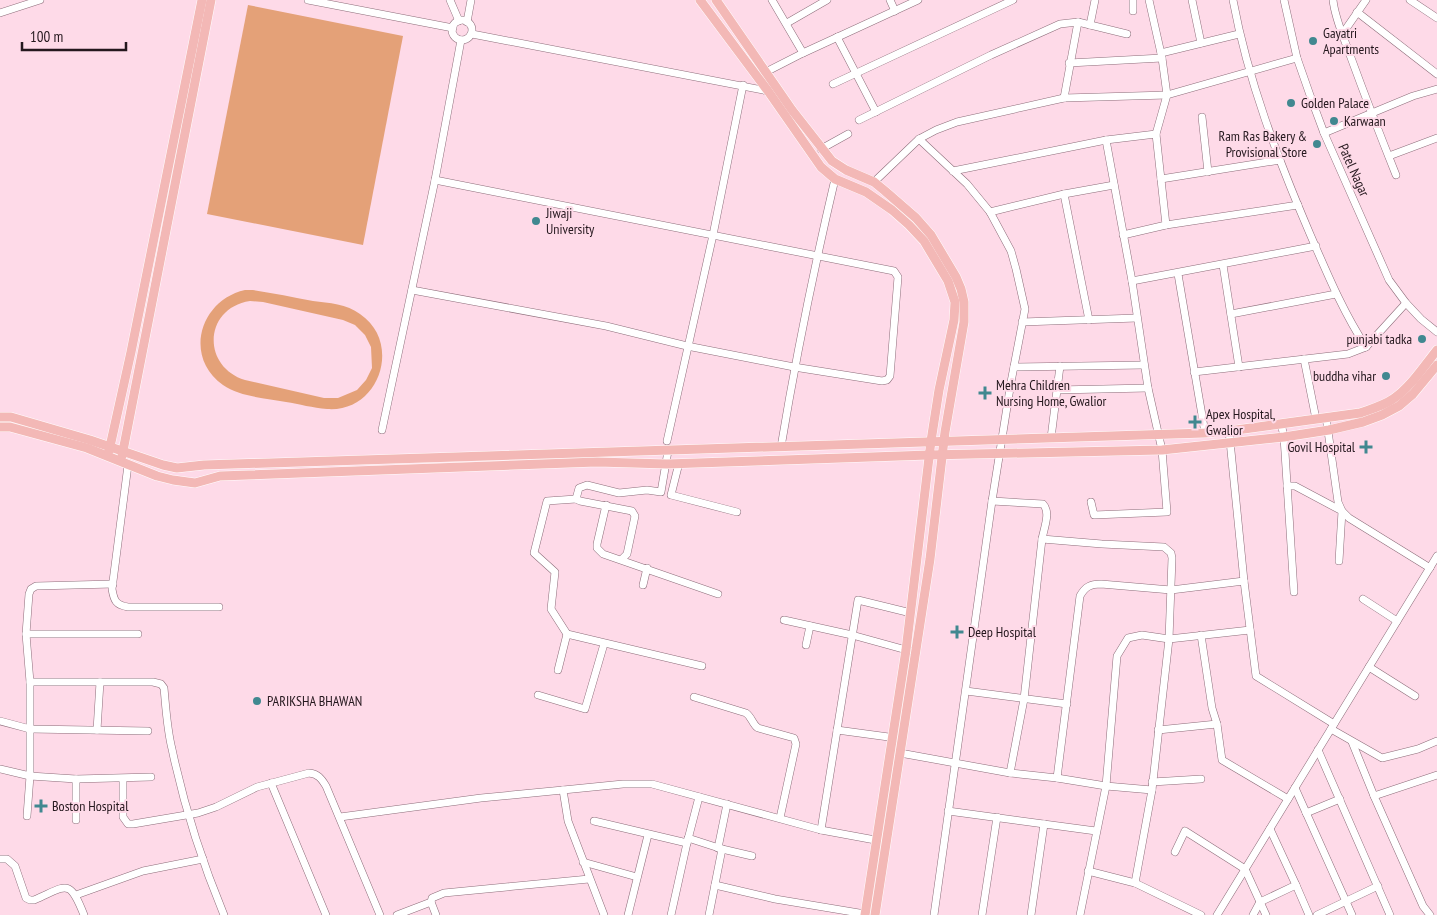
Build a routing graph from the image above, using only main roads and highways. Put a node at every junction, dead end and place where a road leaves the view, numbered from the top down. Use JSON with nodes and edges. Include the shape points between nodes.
{"nodes":[{"id":1,"x":202,"y":0,"type":"edge"},
{"id":2,"x":211,"y":0,"type":"edge"},
{"id":3,"x":700,"y":0,"type":"edge"},
{"id":4,"x":716,"y":0,"type":"edge"},
{"id":5,"x":861,"y":177,"type":"junction"},
{"id":6,"x":856,"y":188,"type":"junction"},
{"id":7,"x":952,"y":279,"type":"junction"},
{"id":8,"x":1437,"y":350,"type":"edge"},
{"id":9,"x":1437,"y":365,"type":"edge"},
{"id":10,"x":0,"y":417,"type":"edge"},
{"id":11,"x":0,"y":426,"type":"edge"},
{"id":12,"x":944,"y":440,"type":"junction"},
{"id":13,"x":931,"y":441,"type":"junction"},
{"id":14,"x":110,"y":447,"type":"junction"},
{"id":15,"x":122,"y":451,"type":"junction"},
{"id":16,"x":929,"y":456,"type":"junction"},
{"id":17,"x":942,"y":456,"type":"junction"},
{"id":18,"x":108,"y":457,"type":"junction"},
{"id":19,"x":124,"y":463,"type":"junction"},
{"id":20,"x":920,"y":538,"type":"junction"},
{"id":21,"x":932,"y":540,"type":"junction"},
{"id":22,"x":897,"y":738,"type":"junction"},
{"id":23,"x":881,"y":841,"type":"junction"},
{"id":24,"x":868,"y":915,"type":"edge"}],
"edges":[{"from":1,"to":14,"type":"main road"},
{"from":2,"to":15,"type":"main road"},
{"from":3,"to":6,"type":"main road","via":[[821,167],[835,179]]},
{"from":4,"to":5,"type":"main road","via":[[821,149],[839,166]]},
{"from":5,"to":6,"type":"main road"},
{"from":5,"to":7,"type":"main road","via":[[874,182],[916,218],[931,235]]},
{"from":6,"to":7,"type":"main road","via":[[876,198],[909,225]]},
{"from":7,"to":12,"type":"main road","via":[[961,289],[964,322]]},
{"from":7,"to":13,"type":"main road","via":[[954,320]]},
{"from":8,"to":12,"type":"main road","via":[[1394,399],[1360,413],[1205,433]]},
{"from":9,"to":17,"type":"main road","via":[[1399,406],[1382,416],[1329,430],[1162,450]]},
{"from":10,"to":14,"type":"main road","via":[[11,417]]},
{"from":11,"to":18,"type":"main road","via":[[87,448]]},
{"from":12,"to":13,"type":"main road"},
{"from":12,"to":17,"type":"main road"},
{"from":13,"to":15,"type":"main road","via":[[177,468]]},
{"from":13,"to":16,"type":"main road"},
{"from":14,"to":15,"type":"main road"},
{"from":14,"to":18,"type":"main road"},
{"from":15,"to":19,"type":"main road"},
{"from":16,"to":17,"type":"main road"},
{"from":16,"to":19,"type":"main road","via":[[667,464],[597,462],[220,476],[195,483],[157,476]]},
{"from":16,"to":20,"type":"main road"},
{"from":17,"to":21,"type":"main road"},
{"from":18,"to":19,"type":"main road"},
{"from":20,"to":21,"type":"main road"},
{"from":20,"to":22,"type":"main road"},
{"from":21,"to":22,"type":"main road","via":[[915,652]]},
{"from":22,"to":23,"type":"main road"},
{"from":22,"to":23,"type":"main road","via":[[900,753]]},
{"from":23,"to":24,"type":"main road"}]}
